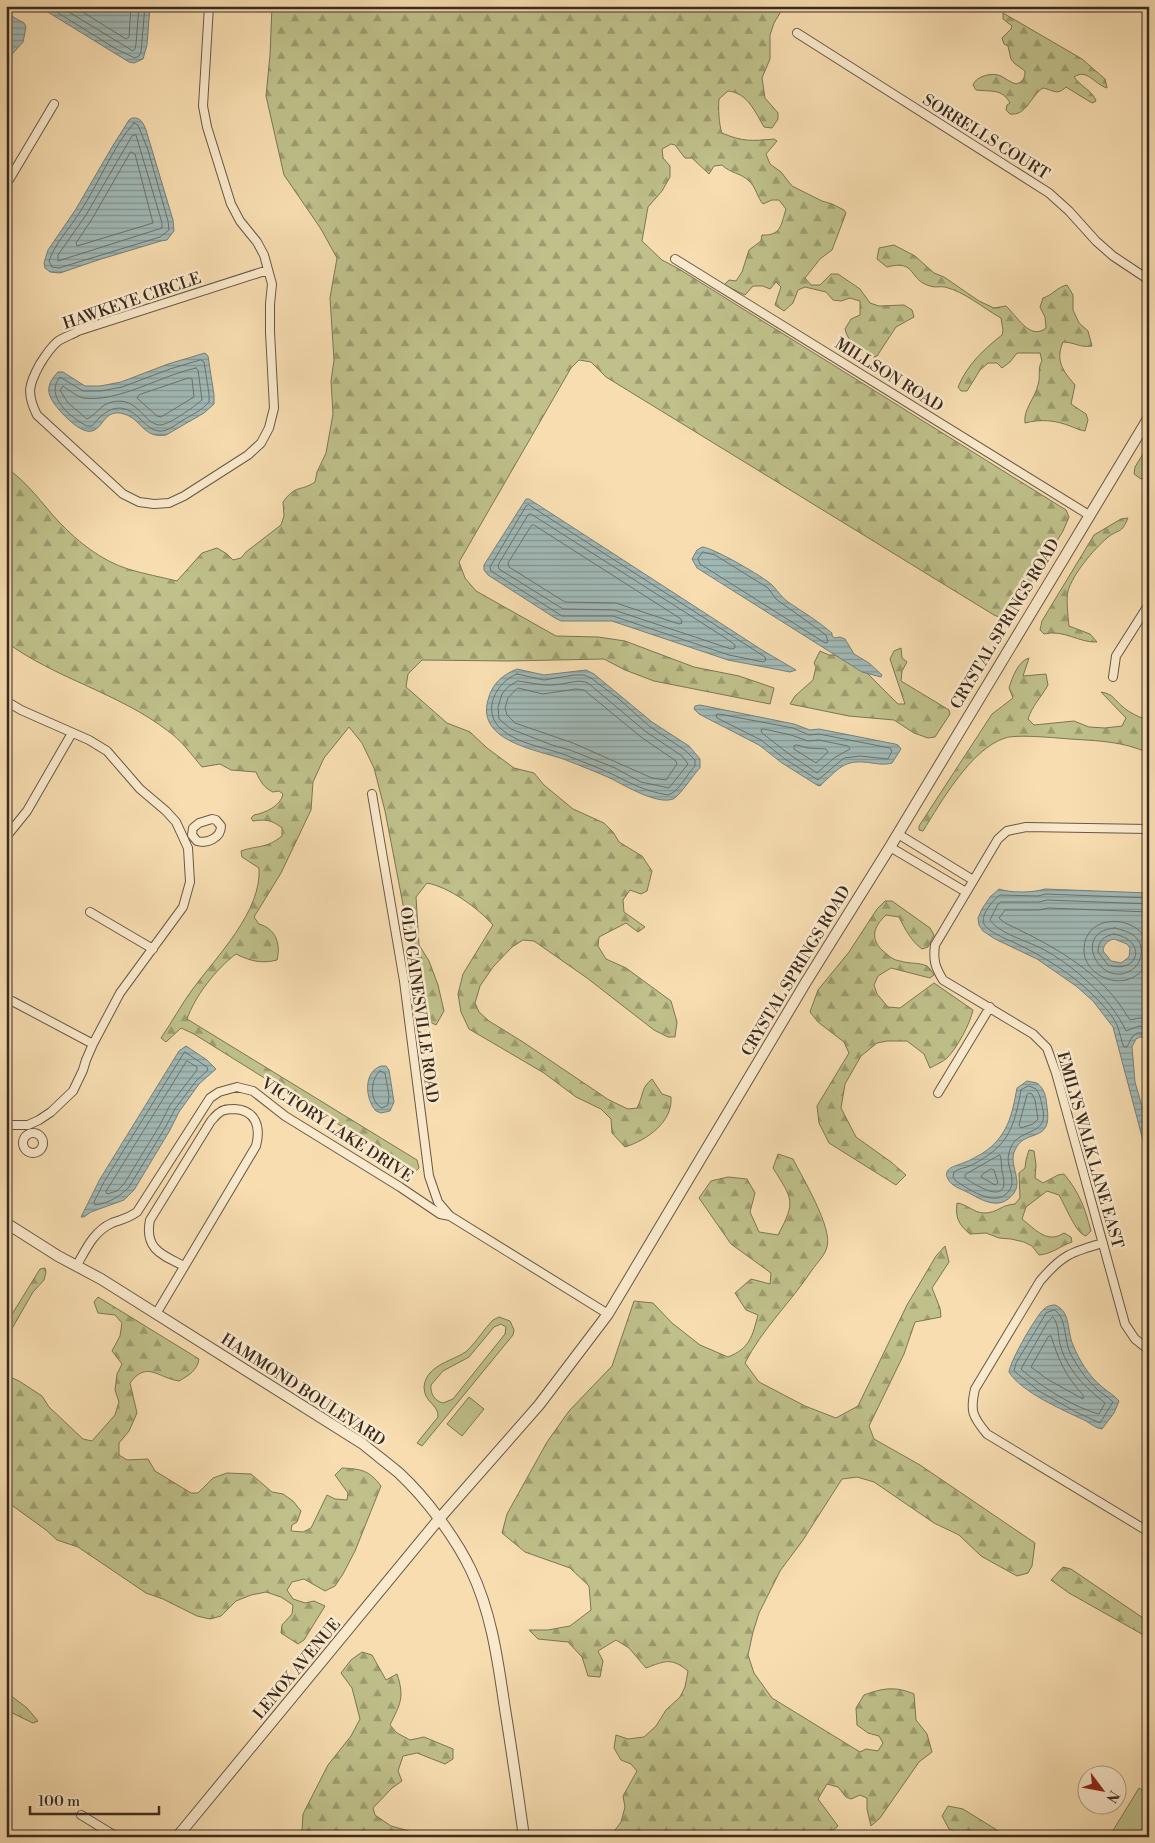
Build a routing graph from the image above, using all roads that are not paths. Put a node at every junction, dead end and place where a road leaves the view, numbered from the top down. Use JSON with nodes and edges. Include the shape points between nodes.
{"nodes":[{"id":1,"x":209,"y":6,"type":"edge"},
{"id":2,"x":797,"y":33,"type":"dead end"},
{"id":3,"x":54,"y":104,"type":"dead end"},
{"id":4,"x":6,"y":185,"type":"edge"},
{"id":5,"x":675,"y":259,"type":"dead end"},
{"id":6,"x":268,"y":270,"type":"junction"},
{"id":7,"x":1149,"y":280,"type":"edge"},
{"id":8,"x":1149,"y":417,"type":"edge"},
{"id":9,"x":1089,"y":515,"type":"junction"},
{"id":10,"x":1149,"y":604,"type":"edge"},
{"id":11,"x":1113,"y":676,"type":"dead end"},
{"id":12,"x":6,"y":701,"type":"edge"},
{"id":13,"x":72,"y":733,"type":"junction"},
{"id":14,"x":372,"y":794,"type":"dead end"},
{"id":15,"x":1149,"y":829,"type":"edge"},
{"id":16,"x":898,"y":834,"type":"junction"},
{"id":17,"x":6,"y":837,"type":"edge"},
{"id":18,"x":890,"y":847,"type":"junction"},
{"id":19,"x":973,"y":880,"type":"junction"},
{"id":20,"x":966,"y":892,"type":"junction"},
{"id":21,"x":90,"y":912,"type":"dead end"},
{"id":22,"x":153,"y":949,"type":"junction"},
{"id":23,"x":12,"y":1001,"type":"dead end"},
{"id":24,"x":990,"y":1007,"type":"junction"},
{"id":25,"x":93,"y":1044,"type":"junction"},
{"id":26,"x":938,"y":1093,"type":"dead end"},
{"id":27,"x":6,"y":1125,"type":"edge"},
{"id":28,"x":28,"y":1125,"type":"junction"},
{"id":29,"x":30,"y":1133,"type":"dead end"},
{"id":30,"x":450,"y":1216,"type":"junction"},
{"id":31,"x":6,"y":1223,"type":"edge"},
{"id":32,"x":1103,"y":1243,"type":"junction"},
{"id":33,"x":77,"y":1265,"type":"junction"},
{"id":34,"x":184,"y":1266,"type":"junction"},
{"id":35,"x":156,"y":1314,"type":"junction"},
{"id":36,"x":608,"y":1314,"type":"junction"},
{"id":37,"x":1149,"y":1350,"type":"edge"},
{"id":38,"x":439,"y":1519,"type":"junction"},
{"id":39,"x":1149,"y":1532,"type":"edge"},
{"id":40,"x":81,"y":1815,"type":"dead end"},
{"id":41,"x":117,"y":1837,"type":"edge"},
{"id":42,"x":177,"y":1837,"type":"edge"},
{"id":43,"x":524,"y":1837,"type":"edge"}],
"edges":[{"from":1,"to":6,"type":"street","name":"HAWKEYE CIRCLE","via":[[203,106],[207,127],[232,204],[240,221],[257,242]]},
{"from":2,"to":7,"type":"street","name":"SORRELLS COURT","via":[[1049,193],[1113,256]]},
{"from":3,"to":4,"type":"street"},
{"from":5,"to":9,"type":"street","name":"MILLSON ROAD"},
{"from":6,"to":6,"type":"street","name":"HAWKEYE CIRCLE","via":[[272,284],[270,332],[274,408],[269,428],[261,443],[248,455],[184,496],[169,503],[154,504],[139,502],[123,494],[37,415],[30,393],[31,380],[46,354],[58,342],[78,331]]},
{"from":8,"to":9,"type":"street","name":"CRYSTAL SPRINGS ROAD"},
{"from":9,"to":16,"type":"street","name":"CRYSTAL SPRINGS ROAD"},
{"from":10,"to":11,"type":"street","via":[[1116,656]]},
{"from":12,"to":13,"type":"street"},
{"from":13,"to":17,"type":"street","via":[[27,811]]},
{"from":13,"to":22,"type":"street","via":[[108,751],[140,789],[188,836],[188,890],[183,907]]},
{"from":14,"to":30,"type":"street","name":"OLD GAINESVILLE ROAD","via":[[404,981],[429,1176],[438,1202]]},
{"from":15,"to":19,"type":"street","name":"EMILYS WALK LANE EAST","via":[[1026,827],[1007,831],[998,839]]},
{"from":16,"to":18,"type":"street","name":"CRYSTAL SPRINGS ROAD"},
{"from":16,"to":19,"type":"street"},
{"from":18,"to":20,"type":"street"},
{"from":18,"to":36,"type":"street","name":"CRYSTAL SPRINGS ROAD"},
{"from":19,"to":20,"type":"street","name":"EMILYS WALK LANE EAST"},
{"from":20,"to":24,"type":"street","name":"EMILYS WALK LANE EAST","via":[[935,944],[933,959],[943,980]]},
{"from":21,"to":22,"type":"street"},
{"from":22,"to":25,"type":"street","via":[[120,993]]},
{"from":23,"to":25,"type":"street"},
{"from":24,"to":26,"type":"street"},
{"from":24,"to":32,"type":"street","name":"EMILYS WALK LANE EAST","via":[[1033,1034],[1047,1048]]},
{"from":25,"to":28,"type":"street","via":[[67,1098]]},
{"from":27,"to":28,"type":"street"},
{"from":28,"to":29,"type":"street"},
{"from":30,"to":33,"type":"street","name":"VICTORY LAKE DRIVE","via":[[440,1214],[285,1116],[253,1091],[237,1087],[210,1098],[137,1212],[100,1231]]},
{"from":30,"to":36,"type":"street","name":"VICTORY LAKE DRIVE"},
{"from":31,"to":33,"type":"street","name":"HAMMOND BOULEVARD"},
{"from":32,"to":37,"type":"street","name":"EMILYS WALK LANE EAST","via":[[1125,1324],[1135,1339]]},
{"from":32,"to":39,"type":"street","via":[[1072,1252],[1053,1265],[1040,1281],[975,1389],[971,1406],[975,1420],[986,1434]]},
{"from":33,"to":35,"type":"street","name":"HAMMOND BOULEVARD"},
{"from":34,"to":34,"type":"street","via":[[256,1146],[257,1123],[242,1109],[228,1108],[211,1121],[150,1220],[147,1232],[158,1252]]},
{"from":34,"to":35,"type":"street"},
{"from":35,"to":38,"type":"street","name":"HAMMOND BOULEVARD","via":[[363,1444],[400,1474]]},
{"from":36,"to":38,"type":"street","name":"CRYSTAL SPRINGS ROAD","via":[[539,1405]]},
{"from":38,"to":42,"type":"street","name":"LENOX AVENUE"},
{"from":38,"to":43,"type":"street","name":"HAMMOND BOULEVARD","via":[[472,1571],[489,1617],[497,1650]]},
{"from":40,"to":41,"type":"street"}]}
